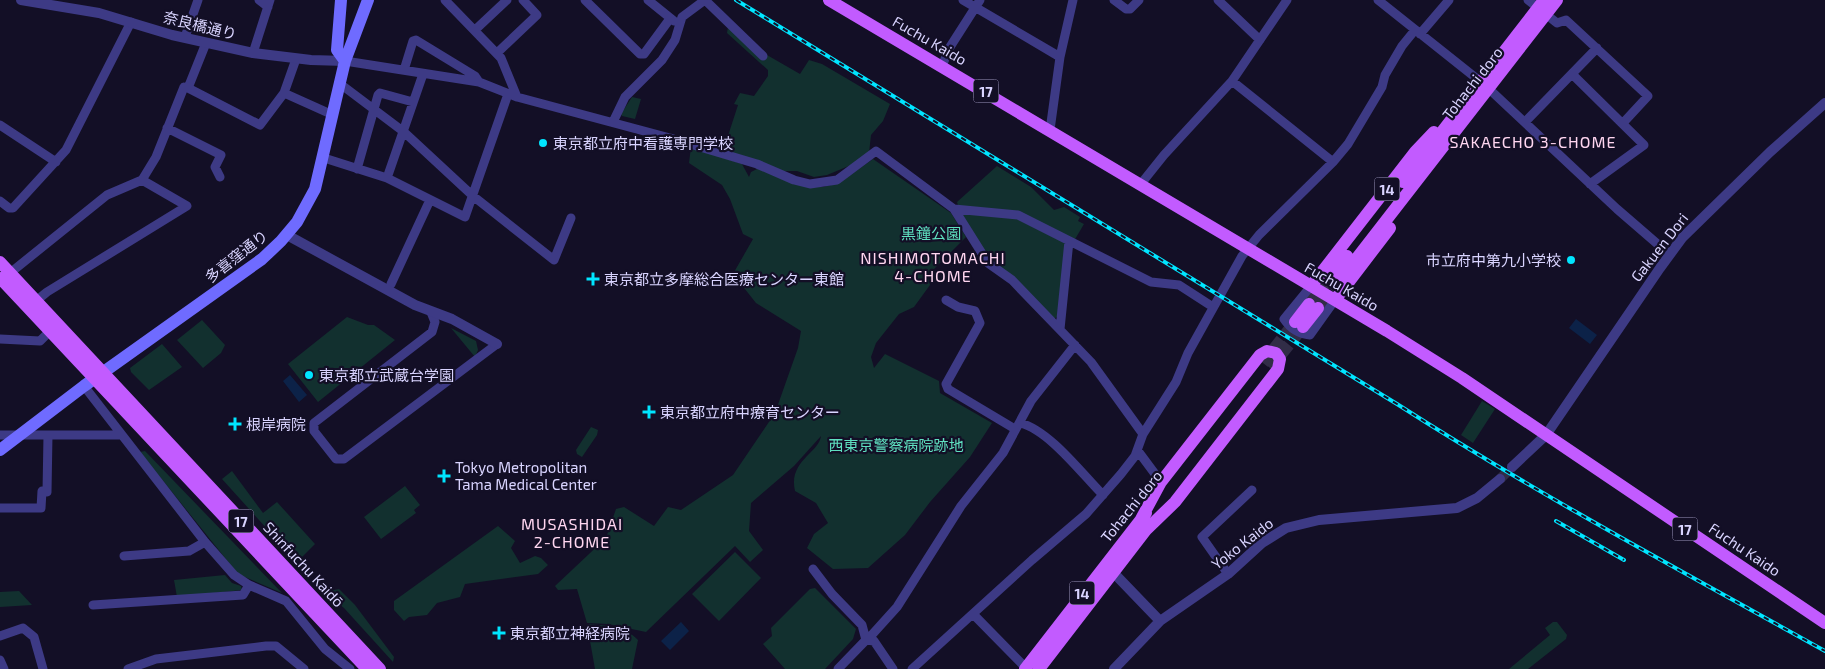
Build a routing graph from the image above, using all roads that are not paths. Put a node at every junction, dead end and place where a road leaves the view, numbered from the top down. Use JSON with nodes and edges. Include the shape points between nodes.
{"nodes":[{"id":1,"x":21,"y":0,"type":"edge"},
{"id":2,"x":198,"y":0,"type":"edge"},
{"id":3,"x":260,"y":0,"type":"edge"},
{"id":4,"x":341,"y":0,"type":"edge"},
{"id":5,"x":368,"y":0,"type":"edge"},
{"id":6,"x":446,"y":0,"type":"edge"},
{"id":7,"x":507,"y":0,"type":"edge"},
{"id":8,"x":523,"y":0,"type":"edge"},
{"id":9,"x":585,"y":0,"type":"edge"},
{"id":10,"x":648,"y":0,"type":"edge"},
{"id":11,"x":705,"y":0,"type":"edge"},
{"id":12,"x":829,"y":0,"type":"edge"},
{"id":13,"x":963,"y":0,"type":"edge"},
{"id":14,"x":1073,"y":0,"type":"edge"},
{"id":15,"x":1081,"y":0,"type":"edge"},
{"id":16,"x":1114,"y":0,"type":"edge"},
{"id":17,"x":1139,"y":0,"type":"edge"},
{"id":18,"x":1218,"y":0,"type":"edge"},
{"id":19,"x":1287,"y":0,"type":"edge"},
{"id":20,"x":1378,"y":0,"type":"edge"},
{"id":21,"x":1449,"y":0,"type":"edge"},
{"id":22,"x":1557,"y":0,"type":"edge"},
{"id":23,"x":269,"y":3,"type":"edge"},
{"id":24,"x":977,"y":4,"type":"edge"},
{"id":25,"x":1538,"y":6,"type":"edge"},
{"id":26,"x":1071,"y":11,"type":"junction"},
{"id":27,"x":669,"y":20,"type":"junction"},
{"id":28,"x":132,"y":22,"type":"junction"},
{"id":29,"x":679,"y":23,"type":"junction"},
{"id":30,"x":474,"y":30,"type":"junction"},
{"id":31,"x":1417,"y":32,"type":"junction"},
{"id":32,"x":1530,"y":35,"type":"junction"},
{"id":33,"x":185,"y":37,"type":"junction"},
{"id":34,"x":1260,"y":40,"type":"junction"},
{"id":35,"x":206,"y":43,"type":"junction"},
{"id":36,"x":1597,"y":48,"type":"junction"},
{"id":37,"x":253,"y":53,"type":"junction"},
{"id":38,"x":497,"y":53,"type":"junction"},
{"id":39,"x":763,"y":56,"type":"dead end"},
{"id":40,"x":1060,"y":57,"type":"junction"},
{"id":41,"x":296,"y":59,"type":"junction"},
{"id":42,"x":345,"y":61,"type":"junction"},
{"id":43,"x":1494,"y":64,"type":"junction"},
{"id":44,"x":942,"y":66,"type":"junction"},
{"id":45,"x":404,"y":70,"type":"junction"},
{"id":46,"x":424,"y":74,"type":"junction"},
{"id":47,"x":1572,"y":74,"type":"junction"},
{"id":48,"x":478,"y":82,"type":"junction"},
{"id":49,"x":1232,"y":82,"type":"junction"},
{"id":50,"x":340,"y":83,"type":"junction"},
{"id":51,"x":1484,"y":85,"type":"junction"},
{"id":52,"x":188,"y":88,"type":"junction"},
{"id":53,"x":284,"y":93,"type":"junction"},
{"id":54,"x":512,"y":95,"type":"junction"},
{"id":55,"x":1473,"y":100,"type":"junction"},
{"id":56,"x":413,"y":102,"type":"junction"},
{"id":57,"x":1825,"y":103,"type":"edge"},
{"id":58,"x":374,"y":109,"type":"junction"},
{"id":59,"x":333,"y":115,"type":"junction"},
{"id":60,"x":613,"y":122,"type":"junction"},
{"id":61,"x":1525,"y":122,"type":"junction"},
{"id":62,"x":1622,"y":123,"type":"junction"},
{"id":63,"x":0,"y":125,"type":"edge"},
{"id":64,"x":167,"y":128,"type":"junction"},
{"id":65,"x":1050,"y":130,"type":"junction"},
{"id":66,"x":404,"y":132,"type":"junction"},
{"id":67,"x":324,"y":158,"type":"junction"},
{"id":68,"x":56,"y":162,"type":"junction"},
{"id":69,"x":1333,"y":162,"type":"junction"},
{"id":70,"x":357,"y":169,"type":"junction"},
{"id":71,"x":220,"y":176,"type":"dead end"},
{"id":72,"x":387,"y":178,"type":"junction"},
{"id":73,"x":142,"y":180,"type":"junction"},
{"id":74,"x":1590,"y":184,"type":"junction"},
{"id":75,"x":1140,"y":185,"type":"junction"},
{"id":76,"x":473,"y":196,"type":"junction"},
{"id":77,"x":430,"y":200,"type":"junction"},
{"id":78,"x":0,"y":201,"type":"edge"},
{"id":79,"x":954,"y":209,"type":"junction"},
{"id":80,"x":570,"y":218,"type":"dead end"},
{"id":81,"x":287,"y":235,"type":"junction"},
{"id":82,"x":1068,"y":241,"type":"junction"},
{"id":83,"x":1247,"y":248,"type":"junction"},
{"id":84,"x":1669,"y":254,"type":"junction"},
{"id":85,"x":0,"y":262,"type":"edge"},
{"id":86,"x":1335,"y":278,"type":"tunnel mouth"},
{"id":87,"x":4,"y":282,"type":"edge"},
{"id":88,"x":391,"y":284,"type":"dead end"},
{"id":89,"x":1311,"y":286,"type":"junction"},
{"id":90,"x":946,"y":300,"type":"dead end"},
{"id":91,"x":1335,"y":300,"type":"junction"},
{"id":92,"x":36,"y":301,"type":"junction"},
{"id":93,"x":1314,"y":306,"type":"tunnel mouth"},
{"id":94,"x":1213,"y":307,"type":"junction"},
{"id":95,"x":430,"y":312,"type":"junction"},
{"id":96,"x":450,"y":318,"type":"junction"},
{"id":97,"x":1299,"y":324,"type":"tunnel mouth"},
{"id":98,"x":1060,"y":328,"type":"junction"},
{"id":99,"x":50,"y":332,"type":"junction"},
{"id":100,"x":432,"y":332,"type":"junction"},
{"id":101,"x":481,"y":335,"type":"junction"},
{"id":102,"x":0,"y":339,"type":"edge"},
{"id":103,"x":497,"y":344,"type":"joint"},
{"id":104,"x":1075,"y":345,"type":"junction"},
{"id":105,"x":483,"y":355,"type":"junction"},
{"id":106,"x":94,"y":379,"type":"junction"},
{"id":107,"x":1017,"y":426,"type":"junction"},
{"id":108,"x":1143,"y":434,"type":"junction"},
{"id":109,"x":19,"y":435,"type":"junction"},
{"id":110,"x":48,"y":435,"type":"junction"},
{"id":111,"x":122,"y":435,"type":"junction"},
{"id":112,"x":1546,"y":435,"type":"junction"},
{"id":113,"x":0,"y":436,"type":"edge"},
{"id":114,"x":0,"y":450,"type":"edge"},
{"id":115,"x":1138,"y":450,"type":"junction"},
{"id":116,"x":1512,"y":467,"type":"tunnel mouth"},
{"id":117,"x":1500,"y":479,"type":"tunnel mouth"},
{"id":118,"x":1161,"y":482,"type":"junction"},
{"id":119,"x":1252,"y":490,"type":"dead end"},
{"id":120,"x":1103,"y":495,"type":"junction"},
{"id":121,"x":0,"y":508,"type":"edge"},
{"id":122,"x":1141,"y":519,"type":"junction"},
{"id":123,"x":1144,"y":532,"type":"junction"},
{"id":124,"x":205,"y":542,"type":"junction"},
{"id":125,"x":124,"y":556,"type":"dead end"},
{"id":126,"x":813,"y":568,"type":"dead end"},
{"id":127,"x":1109,"y":568,"type":"junction"},
{"id":128,"x":1228,"y":574,"type":"junction"},
{"id":129,"x":249,"y":585,"type":"junction"},
{"id":130,"x":93,"y":606,"type":"dead end"},
{"id":131,"x":973,"y":614,"type":"junction"},
{"id":132,"x":1160,"y":621,"type":"junction"},
{"id":133,"x":1825,"y":623,"type":"edge"},
{"id":134,"x":0,"y":636,"type":"edge"},
{"id":135,"x":868,"y":639,"type":"junction"},
{"id":136,"x":156,"y":658,"type":"junction"},
{"id":137,"x":0,"y":660,"type":"edge"},
{"id":138,"x":1025,"y":668,"type":"edge"},
{"id":139,"x":4,"y":669,"type":"edge"},
{"id":140,"x":43,"y":669,"type":"edge"},
{"id":141,"x":128,"y":669,"type":"edge"},
{"id":142,"x":158,"y":669,"type":"edge"},
{"id":143,"x":304,"y":669,"type":"edge"},
{"id":144,"x":350,"y":669,"type":"edge"},
{"id":145,"x":367,"y":669,"type":"edge"},
{"id":146,"x":380,"y":669,"type":"edge"},
{"id":147,"x":838,"y":669,"type":"edge"},
{"id":148,"x":893,"y":669,"type":"edge"},
{"id":149,"x":912,"y":669,"type":"edge"},
{"id":150,"x":1039,"y":669,"type":"edge"},
{"id":151,"x":1114,"y":669,"type":"edge"}],
"edges":[{"from":1,"to":28,"type":"street","name":"奈良橋通り"},
{"from":2,"to":33,"type":"street"},
{"from":3,"to":23,"type":"street"},
{"from":4,"to":42,"type":"main road","via":[[337,50]]},
{"from":5,"to":42,"type":"main road","name":"多喜窪通り"},
{"from":6,"to":30,"type":"street"},
{"from":7,"to":30,"type":"street"},
{"from":8,"to":38,"type":"street","via":[[537,15]]},
{"from":9,"to":27,"type":"street","via":[[640,54],[644,54]]},
{"from":10,"to":27,"type":"street"},
{"from":11,"to":29,"type":"street","via":[[691,8]]},
{"from":11,"to":39,"type":"street"},
{"from":12,"to":44,"type":"main road","name":"Fuchu Kaido","number":"17"},
{"from":13,"to":24,"type":"street"},
{"from":14,"to":26,"type":"street"},
{"from":15,"to":26,"type":"street"},
{"from":16,"to":17,"type":"street","via":[[1126,10]]},
{"from":18,"to":34,"type":"street"},
{"from":19,"to":34,"type":"street"},
{"from":20,"to":31,"type":"street"},
{"from":21,"to":31,"type":"street"},
{"from":22,"to":25,"type":"main road","name":"Tohachi doro","number":"14"},
{"from":23,"to":37,"type":"street"},
{"from":24,"to":40,"type":"street"},
{"from":24,"to":44,"type":"street"},
{"from":25,"to":32,"type":"main road","name":"Tohachi doro","number":"14"},
{"from":25,"to":36,"type":"street","via":[[1556,23],[1566,20]]},
{"from":25,"to":43,"type":"main road","name":"Tohachi doro","number":"14"},
{"from":26,"to":40,"type":"street"},
{"from":27,"to":29,"type":"street"},
{"from":28,"to":33,"type":"street","name":"奈良橋通り"},
{"from":28,"to":68,"type":"street","via":[[66,150]]},
{"from":29,"to":60,"type":"street","via":[[675,40],[662,60],[625,97]]},
{"from":30,"to":38,"type":"street"},
{"from":31,"to":51,"type":"street"},
{"from":31,"to":69,"type":"street","via":[[1393,61],[1382,87],[1348,144]]},
{"from":32,"to":43,"type":"main road","via":[[1527,29]]},
{"from":32,"to":51,"type":"main road","name":"Tohachi doro","number":"14"},
{"from":33,"to":35,"type":"street","name":"奈良橋通り"},
{"from":34,"to":49,"type":"street"},
{"from":35,"to":37,"type":"street","name":"奈良橋通り"},
{"from":35,"to":52,"type":"street"},
{"from":36,"to":47,"type":"street"},
{"from":36,"to":62,"type":"street","via":[[1648,96]]},
{"from":37,"to":41,"type":"street","name":"奈良橋通り"},
{"from":38,"to":54,"type":"street","via":[[502,58]]},
{"from":40,"to":65,"type":"street"},
{"from":41,"to":42,"type":"street","name":"奈良橋通り"},
{"from":41,"to":53,"type":"street"},
{"from":42,"to":45,"type":"street"},
{"from":42,"to":50,"type":"main road","name":"多喜窪通り"},
{"from":43,"to":51,"type":"main road","name":"Tohachi doro","number":"14"},
{"from":44,"to":65,"type":"main road","name":"Fuchu Kaido","number":"17"},
{"from":45,"to":46,"type":"street"},
{"from":45,"to":48,"type":"street","via":[[416,40],[475,76]]},
{"from":46,"to":48,"type":"street"},
{"from":46,"to":56,"type":"street"},
{"from":47,"to":61,"type":"street"},
{"from":47,"to":62,"type":"street"},
{"from":48,"to":54,"type":"street"},
{"from":49,"to":69,"type":"street"},
{"from":49,"to":75,"type":"street"},
{"from":50,"to":58,"type":"street"},
{"from":50,"to":59,"type":"main road","name":"多喜窪通り"},
{"from":51,"to":55,"type":"main road","name":"Tohachi doro","number":"14"},
{"from":51,"to":61,"type":"street"},
{"from":52,"to":53,"type":"street","via":[[260,125]]},
{"from":52,"to":64,"type":"street","via":[[184,87]]},
{"from":53,"to":59,"type":"street"},
{"from":54,"to":60,"type":"street"},
{"from":54,"to":76,"type":"street"},
{"from":55,"to":86,"type":"main road","name":"Tohachi doro","number":"14"},
{"from":55,"to":89,"type":"main road","number":"14","via":[[1415,152]]},
{"from":55,"to":91,"type":"main road","number":"14","via":[[1444,158]]},
{"from":56,"to":58,"type":"street","via":[[380,93]]},
{"from":56,"to":66,"type":"street"},
{"from":57,"to":84,"type":"street","name":"Gakuen Dori","via":[[1697,222]]},
{"from":58,"to":66,"type":"street"},
{"from":58,"to":70,"type":"street"},
{"from":59,"to":67,"type":"main road","name":"多喜窪通り"},
{"from":60,"to":79,"type":"street","via":[[757,164],[810,184],[837,180],[876,151]]},
{"from":61,"to":74,"type":"street"},
{"from":62,"to":74,"type":"street","via":[[1644,145]]},
{"from":63,"to":68,"type":"street"},
{"from":64,"to":71,"type":"street","via":[[220,155],[215,167]]},
{"from":64,"to":73,"type":"street","via":[[156,157]]},
{"from":65,"to":75,"type":"main road","name":"Fuchu Kaido","number":"17"},
{"from":66,"to":72,"type":"street"},
{"from":66,"to":76,"type":"street"},
{"from":67,"to":70,"type":"street"},
{"from":67,"to":81,"type":"main road","name":"多喜窪通り","via":[[308,203]]},
{"from":68,"to":78,"type":"street","via":[[13,208]]},
{"from":69,"to":83,"type":"street"},
{"from":70,"to":72,"type":"street"},
{"from":72,"to":77,"type":"street"},
{"from":73,"to":87,"type":"street","via":[[107,195]]},
{"from":73,"to":92,"type":"street","via":[[187,206]]},
{"from":74,"to":84,"type":"street"},
{"from":75,"to":83,"type":"main road","name":"Fuchu Kaido","number":"17"},
{"from":76,"to":77,"type":"street","via":[[465,217]]},
{"from":76,"to":80,"type":"street","via":[[554,260]]},
{"from":77,"to":88,"type":"street"},
{"from":79,"to":82,"type":"street","via":[[1018,215]]},
{"from":79,"to":98,"type":"street","via":[[988,263],[1012,280]]},
{"from":81,"to":95,"type":"street"},
{"from":81,"to":106,"type":"main road","name":"多喜窪通り","via":[[262,259]]},
{"from":82,"to":94,"type":"street","via":[[1151,282],[1179,285]]},
{"from":82,"to":98,"type":"street"},
{"from":83,"to":89,"type":"main road","name":"Fuchu Kaido","number":"17"},
{"from":83,"to":94,"type":"street"},
{"from":84,"to":112,"type":"street","name":"Gakuen Dori"},
{"from":85,"to":87,"type":"main road","name":"Shinfuchu Kaidō","number":"17"},
{"from":87,"to":92,"type":"main road","name":"Shinfuchu Kaidō","number":"17"},
{"from":87,"to":99,"type":"main road","name":"Shinfuchu Kaidō","number":"17"},
{"from":89,"to":91,"type":"main road","name":"Fuchu Kaido","number":"17"},
{"from":89,"to":91,"type":"street","via":[[1284,319],[1302,334],[1310,334]]},
{"from":90,"to":107,"type":"street","via":[[975,311],[980,323],[946,384],[948,389]]},
{"from":91,"to":112,"type":"main road","name":"Fuchu Kaido","number":"17"},
{"from":92,"to":106,"type":"main road","name":"Shinfuchu Kaidō","number":"17"},
{"from":93,"to":97,"type":"main road"},
{"from":94,"to":108,"type":"street","via":[[1176,382]]},
{"from":95,"to":96,"type":"street"},
{"from":95,"to":100,"type":"street","via":[[435,322]]},
{"from":96,"to":100,"type":"street"},
{"from":96,"to":101,"type":"street"},
{"from":98,"to":104,"type":"street"},
{"from":99,"to":102,"type":"street","via":[[40,341]]},
{"from":99,"to":106,"type":"main road","name":"Shinfuchu Kaidō","number":"17"},
{"from":100,"to":105,"type":"street","via":[[314,423],[314,432],[336,459],[344,459]]},
{"from":101,"to":103,"type":"street"},
{"from":101,"to":105,"type":"street","via":[[485,342]]},
{"from":103,"to":105,"type":"street"},
{"from":104,"to":107,"type":"street","via":[[1031,401]]},
{"from":104,"to":108,"type":"street"},
{"from":106,"to":109,"type":"main road","name":"多喜窪通り"},
{"from":106,"to":111,"type":"street"},
{"from":106,"to":145,"type":"main road","name":"Shinfuchu Kaidō","number":"17","via":[[105,381],[164,444],[185,474]]},
{"from":106,"to":146,"type":"main road","name":"Shinfuchu Kaidō","number":"17"},
{"from":107,"to":120,"type":"street","via":[[1029,425],[1055,446]]},
{"from":107,"to":135,"type":"street","via":[[1003,453],[961,506],[897,607]]},
{"from":108,"to":115,"type":"street"},
{"from":109,"to":110,"type":"street"},
{"from":109,"to":113,"type":"street"},
{"from":109,"to":114,"type":"main road","name":"多喜窪通り"},
{"from":110,"to":111,"type":"street"},
{"from":110,"to":121,"type":"street","via":[[47,492],[42,491],[41,508]]},
{"from":111,"to":124,"type":"street"},
{"from":112,"to":116,"type":"street"},
{"from":112,"to":133,"type":"main road","name":"Fuchu Kaido","number":"17"},
{"from":115,"to":118,"type":"street"},
{"from":115,"to":120,"type":"street"},
{"from":117,"to":128,"type":"street","name":"Yoko Kaido","via":[[1477,498],[1457,508],[1294,525],[1271,536]]},
{"from":118,"to":122,"type":"main road","number":"14"},
{"from":118,"to":123,"type":"main road","number":"14","via":[[1260,355],[1270,350],[1279,355],[1278,369],[1175,502]]},
{"from":119,"to":128,"type":"street","via":[[1202,537]]},
{"from":120,"to":131,"type":"street","via":[[1086,514]]},
{"from":122,"to":123,"type":"main road","name":"Tohachi doro","number":"14","via":[[1267,366]]},
{"from":122,"to":127,"type":"main road","name":"Tohachi doro","number":"14"},
{"from":123,"to":127,"type":"main road","name":"Tohachi doro","number":"14"},
{"from":124,"to":125,"type":"street","via":[[189,551]]},
{"from":124,"to":129,"type":"street","via":[[234,575]]},
{"from":126,"to":135,"type":"street","via":[[832,594],[862,625]]},
{"from":127,"to":132,"type":"street"},
{"from":127,"to":138,"type":"main road","name":"Tohachi doro","number":"14"},
{"from":127,"to":150,"type":"main road","name":"Tohachi doro","number":"14"},
{"from":128,"to":132,"type":"street","name":"Yoko Kaido"},
{"from":129,"to":130,"type":"street","via":[[243,594]]},
{"from":129,"to":144,"type":"street","via":[[286,600],[326,649]]},
{"from":131,"to":138,"type":"street"},
{"from":131,"to":149,"type":"street"},
{"from":132,"to":151,"type":"street","name":"Yoko Kaido"},
{"from":134,"to":140,"type":"street","via":[[23,628],[34,637]]},
{"from":135,"to":147,"type":"street"},
{"from":135,"to":148,"type":"street","via":[[874,641]]},
{"from":136,"to":141,"type":"street"},
{"from":136,"to":142,"type":"street"},
{"from":136,"to":143,"type":"street","via":[[276,646]]},
{"from":137,"to":139,"type":"street"}]}
